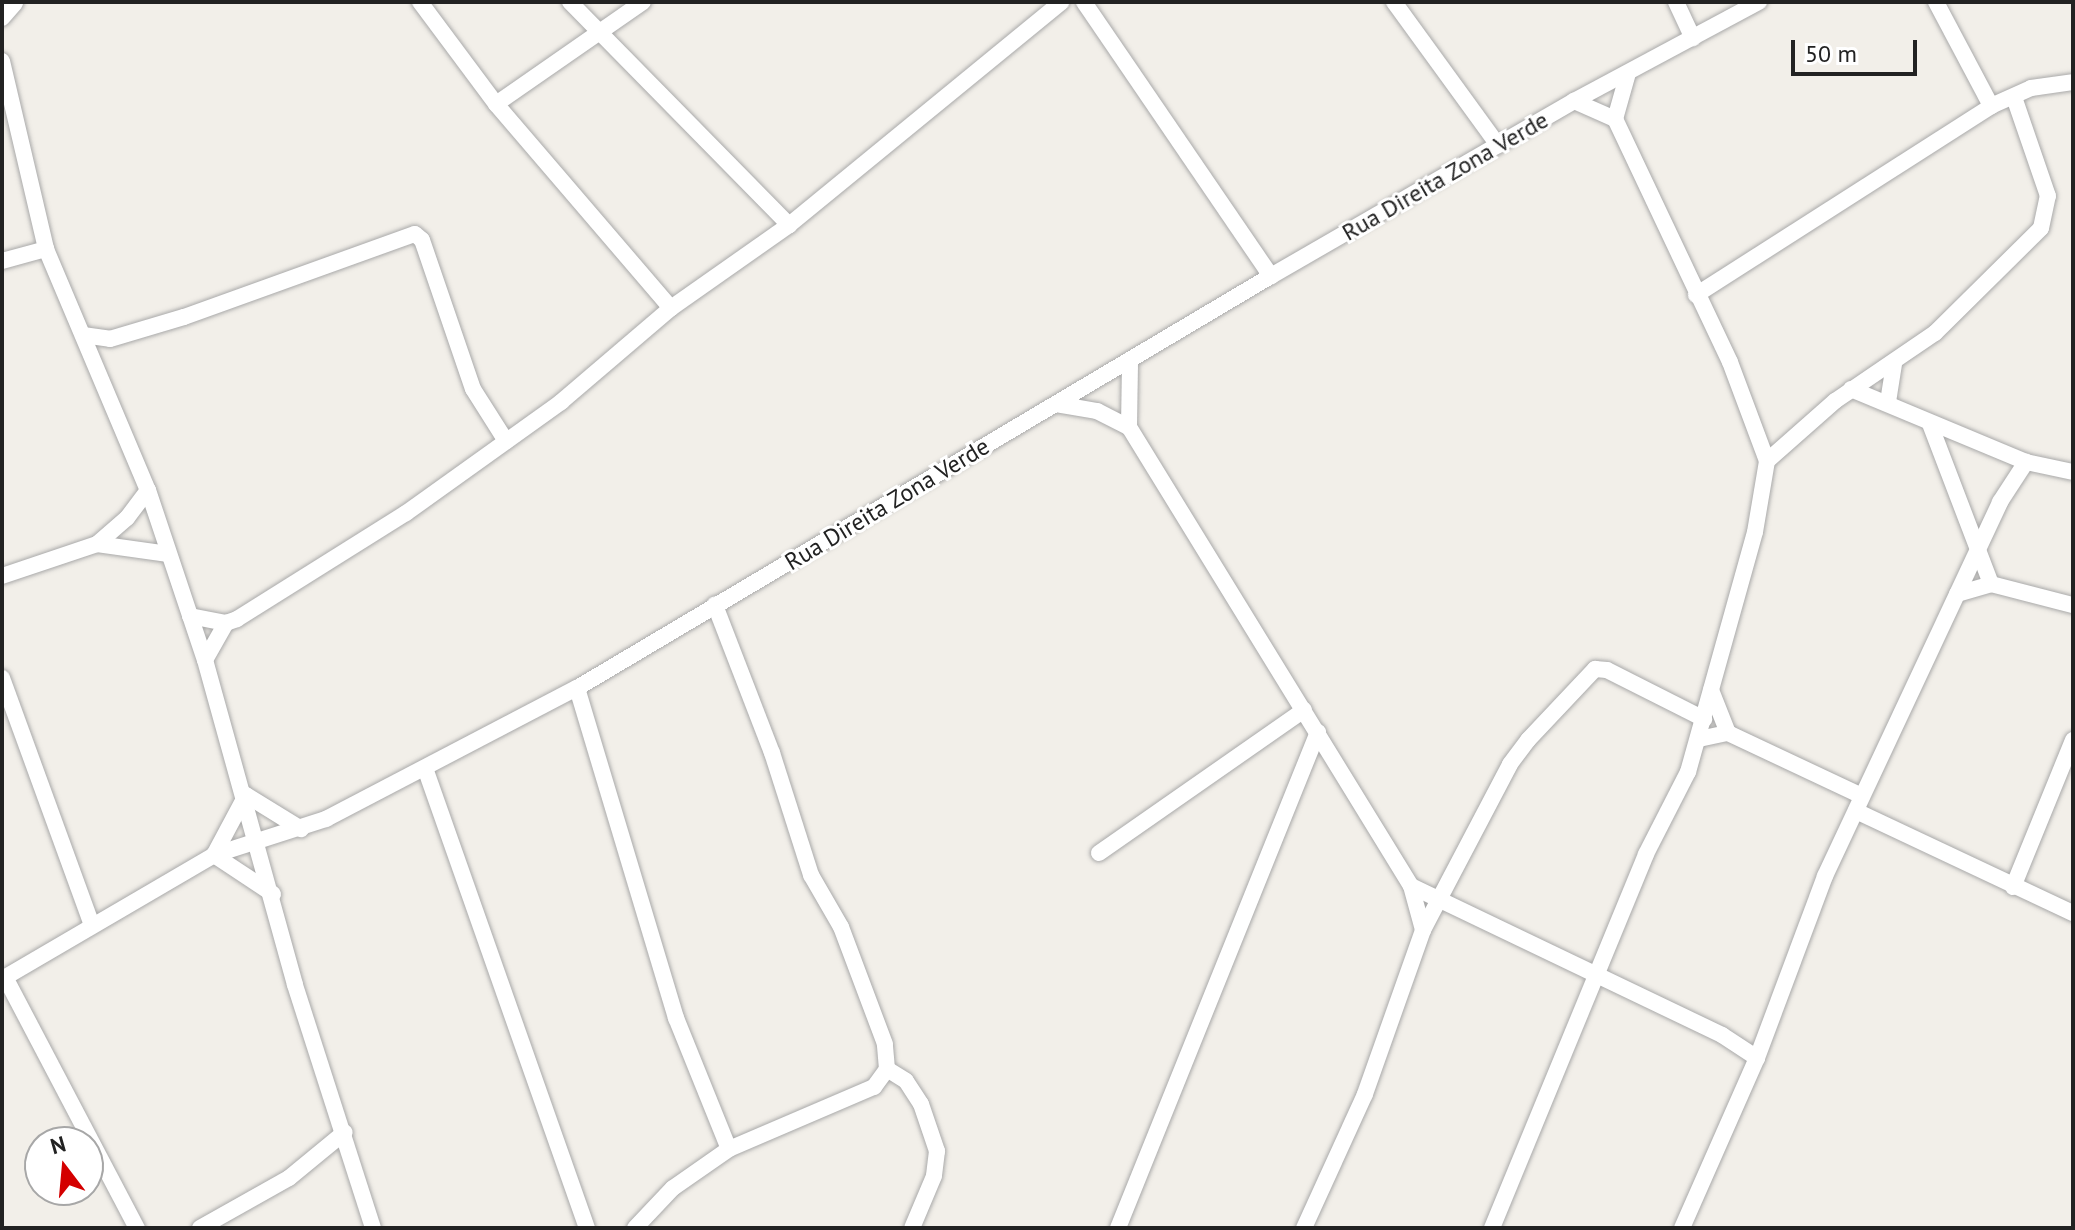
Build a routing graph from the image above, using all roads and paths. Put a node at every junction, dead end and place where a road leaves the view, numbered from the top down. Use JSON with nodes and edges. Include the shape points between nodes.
{"nodes":[{"id":1,"x":15,"y":2,"type":"edge"},
{"id":2,"x":420,"y":2,"type":"edge"},
{"id":3,"x":570,"y":2,"type":"edge"},
{"id":4,"x":643,"y":2,"type":"edge"},
{"id":5,"x":1061,"y":2,"type":"edge"},
{"id":6,"x":1084,"y":2,"type":"edge"},
{"id":7,"x":1394,"y":2,"type":"edge"},
{"id":8,"x":1676,"y":2,"type":"edge"},
{"id":9,"x":1759,"y":2,"type":"edge"},
{"id":10,"x":1936,"y":2,"type":"edge"},
{"id":11,"x":2,"y":18,"type":"edge"},
{"id":12,"x":602,"y":33,"type":"junction"},
{"id":13,"x":1693,"y":38,"type":"junction"},
{"id":14,"x":2,"y":61,"type":"edge"},
{"id":15,"x":1628,"y":73,"type":"junction"},
{"id":16,"x":2,"y":82,"type":"edge"},
{"id":17,"x":2073,"y":82,"type":"edge"},
{"id":18,"x":2014,"y":97,"type":"junction"},
{"id":19,"x":1574,"y":101,"type":"junction"},
{"id":20,"x":496,"y":104,"type":"junction"},
{"id":21,"x":1991,"y":106,"type":"junction"},
{"id":22,"x":14,"y":107,"type":"junction"},
{"id":23,"x":1615,"y":119,"type":"junction"},
{"id":24,"x":1498,"y":145,"type":"junction"},
{"id":25,"x":789,"y":225,"type":"junction"},
{"id":26,"x":46,"y":249,"type":"junction"},
{"id":27,"x":2,"y":261,"type":"edge"},
{"id":28,"x":1271,"y":276,"type":"junction"},
{"id":29,"x":1696,"y":295,"type":"junction"},
{"id":30,"x":671,"y":308,"type":"junction"},
{"id":31,"x":83,"y":335,"type":"junction"},
{"id":32,"x":110,"y":339,"type":"junction"},
{"id":33,"x":1130,"y":360,"type":"junction"},
{"id":34,"x":95,"y":363,"type":"junction"},
{"id":35,"x":1894,"y":363,"type":"junction"},
{"id":36,"x":1851,"y":389,"type":"junction"},
{"id":37,"x":1888,"y":402,"type":"junction"},
{"id":38,"x":1056,"y":404,"type":"junction"},
{"id":39,"x":1930,"y":424,"type":"junction"},
{"id":40,"x":1129,"y":427,"type":"junction"},
{"id":41,"x":506,"y":441,"type":"junction"},
{"id":42,"x":1767,"y":461,"type":"junction"},
{"id":43,"x":2026,"y":462,"type":"junction"},
{"id":44,"x":2073,"y":472,"type":"edge"},
{"id":45,"x":148,"y":490,"type":"junction"},
{"id":46,"x":97,"y":544,"type":"junction"},
{"id":47,"x":168,"y":554,"type":"junction"},
{"id":48,"x":1979,"y":555,"type":"junction"},
{"id":49,"x":2,"y":576,"type":"edge"},
{"id":50,"x":1991,"y":584,"type":"junction"},
{"id":51,"x":1957,"y":594,"type":"junction"},
{"id":52,"x":715,"y":605,"type":"junction"},
{"id":53,"x":2073,"y":605,"type":"edge"},
{"id":54,"x":190,"y":616,"type":"junction"},
{"id":55,"x":226,"y":623,"type":"junction"},
{"id":56,"x":205,"y":660,"type":"junction"},
{"id":57,"x":2,"y":678,"type":"edge"},
{"id":58,"x":577,"y":688,"type":"junction"},
{"id":59,"x":1711,"y":689,"type":"junction"},
{"id":60,"x":1304,"y":710,"type":"junction"},
{"id":61,"x":1704,"y":719,"type":"junction"},
{"id":62,"x":1318,"y":732,"type":"junction"},
{"id":63,"x":1728,"y":733,"type":"junction"},
{"id":64,"x":1699,"y":739,"type":"junction"},
{"id":65,"x":2073,"y":740,"type":"edge"},
{"id":66,"x":426,"y":771,"type":"junction"},
{"id":67,"x":246,"y":795,"type":"junction"},
{"id":68,"x":1859,"y":804,"type":"junction"},
{"id":69,"x":301,"y":829,"type":"junction"},
{"id":70,"x":258,"y":843,"type":"junction"},
{"id":71,"x":1099,"y":853,"type":"dead end"},
{"id":72,"x":214,"y":855,"type":"junction"},
{"id":73,"x":1411,"y":886,"type":"junction"},
{"id":74,"x":2013,"y":887,"type":"junction"},
{"id":75,"x":273,"y":894,"type":"junction"},
{"id":76,"x":1438,"y":903,"type":"junction"},
{"id":77,"x":2073,"y":913,"type":"edge"},
{"id":78,"x":91,"y":923,"type":"junction"},
{"id":79,"x":1423,"y":930,"type":"junction"},
{"id":80,"x":3,"y":978,"type":"edge"},
{"id":81,"x":1595,"y":978,"type":"junction"},
{"id":82,"x":1757,"y":1058,"type":"junction"},
{"id":83,"x":887,"y":1069,"type":"junction"},
{"id":84,"x":345,"y":1132,"type":"junction"},
{"id":85,"x":729,"y":1149,"type":"junction"},
{"id":86,"x":137,"y":1228,"type":"edge"},
{"id":87,"x":200,"y":1228,"type":"edge"},
{"id":88,"x":373,"y":1228,"type":"edge"},
{"id":89,"x":587,"y":1228,"type":"edge"},
{"id":90,"x":635,"y":1228,"type":"edge"},
{"id":91,"x":912,"y":1228,"type":"edge"},
{"id":92,"x":1118,"y":1228,"type":"edge"},
{"id":93,"x":1304,"y":1228,"type":"edge"},
{"id":94,"x":1492,"y":1228,"type":"edge"},
{"id":95,"x":1682,"y":1228,"type":"edge"}],
"edges":[{"from":1,"to":11,"type":"street"},
{"from":2,"to":20,"type":"street"},
{"from":3,"to":12,"type":"street"},
{"from":4,"to":12,"type":"street"},
{"from":5,"to":25,"type":"street"},
{"from":6,"to":28,"type":"street"},
{"from":7,"to":24,"type":"street"},
{"from":8,"to":13,"type":"street"},
{"from":9,"to":13,"type":"street","name":"Rua Direita Zona Verde"},
{"from":10,"to":21,"type":"street"},
{"from":12,"to":20,"type":"street"},
{"from":12,"to":25,"type":"street"},
{"from":13,"to":15,"type":"street","name":"Rua Direita Zona Verde"},
{"from":14,"to":22,"type":"street"},
{"from":15,"to":19,"type":"street","name":"Rua Direita Zona Verde"},
{"from":15,"to":23,"type":"street"},
{"from":16,"to":22,"type":"street"},
{"from":17,"to":18,"type":"street","via":[[2031,88]]},
{"from":18,"to":21,"type":"street"},
{"from":18,"to":35,"type":"street","via":[[2048,196],[2041,228],[2001,273]]},
{"from":19,"to":23,"type":"street"},
{"from":19,"to":24,"type":"street","name":"Rua Direita Zona Verde"},
{"from":20,"to":30,"type":"street"},
{"from":21,"to":29,"type":"street"},
{"from":22,"to":26,"type":"street"},
{"from":23,"to":29,"type":"street"},
{"from":24,"to":28,"type":"street","name":"Rua Direita Zona Verde"},
{"from":25,"to":30,"type":"street"},
{"from":26,"to":27,"type":"street"},
{"from":26,"to":31,"type":"street"},
{"from":28,"to":33,"type":"street","name":"Rua Direita Zona Verde"},
{"from":29,"to":42,"type":"street","via":[[1757,424]]},
{"from":30,"to":41,"type":"street","via":[[561,402]]},
{"from":31,"to":32,"type":"street"},
{"from":31,"to":34,"type":"street"},
{"from":32,"to":34,"type":"street"},
{"from":32,"to":41,"type":"street","via":[[415,234],[433,269],[473,389]]},
{"from":33,"to":38,"type":"street","name":"Rua Direita Zona Verde"},
{"from":33,"to":40,"type":"street"},
{"from":34,"to":45,"type":"street"},
{"from":35,"to":36,"type":"street"},
{"from":35,"to":37,"type":"street"},
{"from":36,"to":37,"type":"street"},
{"from":36,"to":42,"type":"street"},
{"from":37,"to":39,"type":"street"},
{"from":38,"to":40,"type":"street","via":[[1097,411]]},
{"from":38,"to":52,"type":"street","name":"Rua Direita Zona Verde"},
{"from":39,"to":43,"type":"street"},
{"from":39,"to":48,"type":"street"},
{"from":40,"to":60,"type":"street"},
{"from":41,"to":55,"type":"street","via":[[266,604]]},
{"from":42,"to":59,"type":"street","via":[[1755,532]]},
{"from":43,"to":44,"type":"street"},
{"from":43,"to":48,"type":"street","via":[[2000,502]]},
{"from":45,"to":46,"type":"street"},
{"from":45,"to":47,"type":"street"},
{"from":46,"to":47,"type":"street"},
{"from":46,"to":49,"type":"street"},
{"from":47,"to":54,"type":"street"},
{"from":48,"to":50,"type":"street"},
{"from":48,"to":51,"type":"street"},
{"from":50,"to":51,"type":"street"},
{"from":50,"to":53,"type":"street"},
{"from":51,"to":68,"type":"street"},
{"from":52,"to":58,"type":"street","name":"Rua Direita Zona Verde"},
{"from":52,"to":83,"type":"street","via":[[772,753],[811,875],[841,927],[885,1044]]},
{"from":54,"to":55,"type":"street"},
{"from":54,"to":56,"type":"street"},
{"from":55,"to":56,"type":"street"},
{"from":56,"to":67,"type":"street"},
{"from":57,"to":78,"type":"street"},
{"from":58,"to":66,"type":"street","name":"Rua Direita Zona Verde"},
{"from":58,"to":85,"type":"street","via":[[676,1018]]},
{"from":59,"to":61,"type":"street"},
{"from":59,"to":63,"type":"street"},
{"from":60,"to":62,"type":"street"},
{"from":60,"to":71,"type":"street"},
{"from":61,"to":64,"type":"street"},
{"from":61,"to":76,"type":"street","via":[[1607,670],[1595,669],[1510,764]]},
{"from":62,"to":73,"type":"street"},
{"from":62,"to":92,"type":"street"},
{"from":63,"to":64,"type":"street"},
{"from":63,"to":68,"type":"street"},
{"from":64,"to":81,"type":"street"},
{"from":65,"to":74,"type":"street"},
{"from":66,"to":69,"type":"street","name":"Rua Direita Zona Verde"},
{"from":66,"to":89,"type":"street"},
{"from":67,"to":69,"type":"street"},
{"from":67,"to":70,"type":"street"},
{"from":67,"to":72,"type":"street"},
{"from":68,"to":74,"type":"street"},
{"from":68,"to":82,"type":"street","via":[[1825,876]]},
{"from":69,"to":70,"type":"street","name":"Rua Direita Zona Verde"},
{"from":70,"to":72,"type":"street","name":"Rua Direita Zona Verde"},
{"from":70,"to":75,"type":"street"},
{"from":72,"to":75,"type":"street"},
{"from":72,"to":78,"type":"street","name":"Rua Direita Zona Verde"},
{"from":73,"to":76,"type":"street"},
{"from":73,"to":79,"type":"street"},
{"from":74,"to":77,"type":"street"},
{"from":75,"to":84,"type":"street","via":[[295,985]]},
{"from":76,"to":79,"type":"street"},
{"from":76,"to":81,"type":"street"},
{"from":78,"to":80,"type":"street","name":"Rua Direita Zona Verde"},
{"from":79,"to":93,"type":"street","via":[[1365,1094]]},
{"from":80,"to":86,"type":"street"},
{"from":81,"to":82,"type":"street","via":[[1722,1035]]},
{"from":81,"to":94,"type":"street"},
{"from":82,"to":95,"type":"street"},
{"from":83,"to":85,"type":"street","via":[[874,1087]]},
{"from":83,"to":91,"type":"street","via":[[906,1081],[921,1104],[937,1151],[934,1176]]},
{"from":84,"to":87,"type":"street","via":[[289,1178]]},
{"from":84,"to":88,"type":"street"},
{"from":85,"to":90,"type":"street","via":[[673,1188]]}]}
